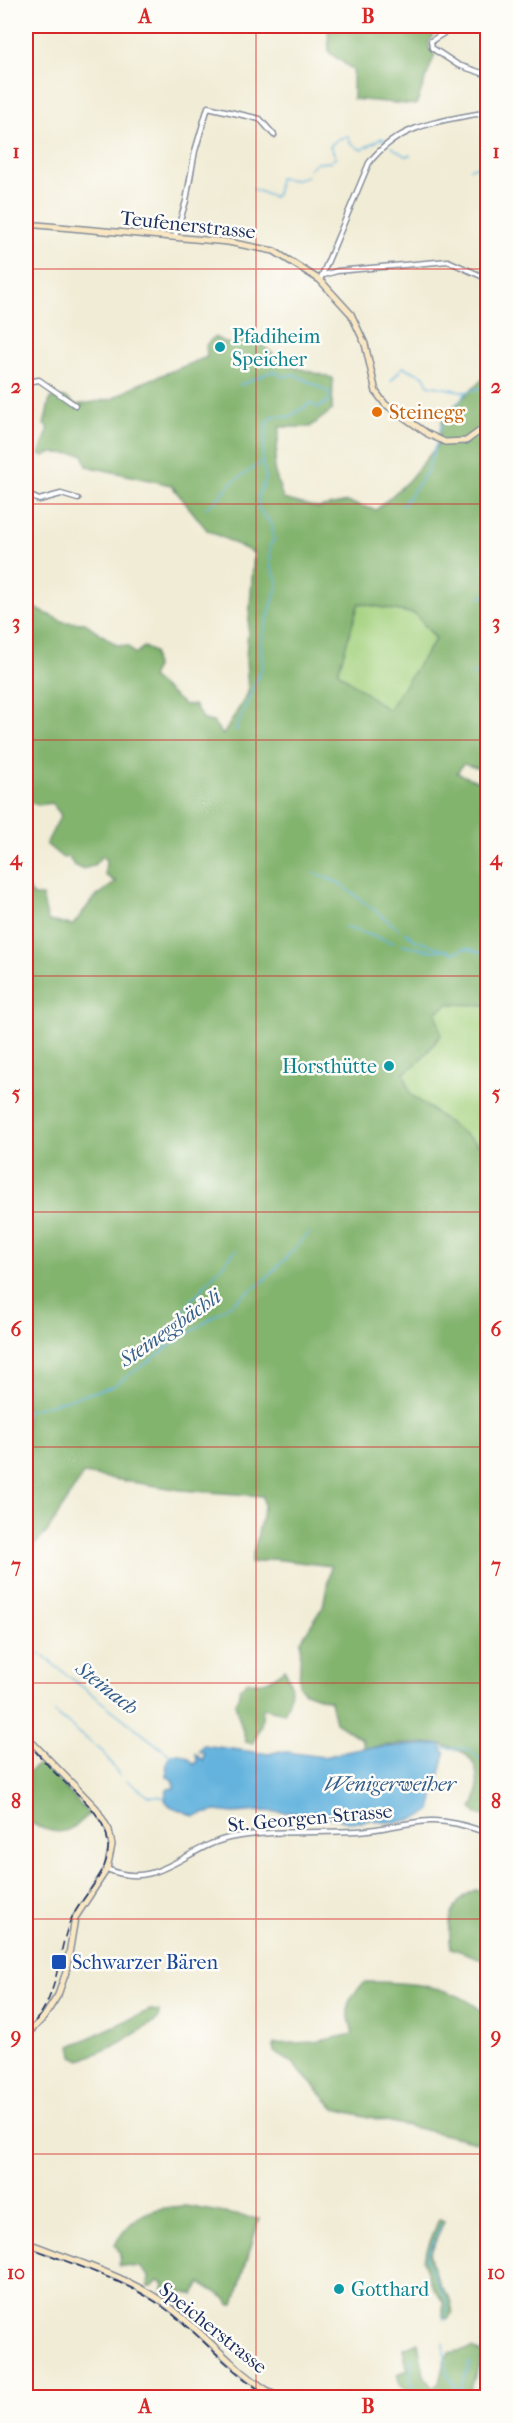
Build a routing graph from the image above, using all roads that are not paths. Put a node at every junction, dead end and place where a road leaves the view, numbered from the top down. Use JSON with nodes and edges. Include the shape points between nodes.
{"nodes":[{"id":1,"x":455,"y":26,"type":"edge"},
{"id":2,"x":488,"y":75,"type":"edge"},
{"id":3,"x":488,"y":112,"type":"edge"},
{"id":4,"x":274,"y":135,"type":"dead end"},
{"id":5,"x":26,"y":223,"type":"edge"},
{"id":6,"x":175,"y":237,"type":"junction"},
{"id":7,"x":322,"y":278,"type":"junction"},
{"id":8,"x":488,"y":279,"type":"edge"},
{"id":9,"x":26,"y":382,"type":"edge"},
{"id":10,"x":75,"y":405,"type":"dead end"},
{"id":11,"x":488,"y":424,"type":"edge"},
{"id":12,"x":26,"y":494,"type":"edge"},
{"id":13,"x":78,"y":499,"type":"dead end"},
{"id":14,"x":26,"y":1736,"type":"edge"},
{"id":15,"x":488,"y":1833,"type":"edge"},
{"id":16,"x":107,"y":1869,"type":"junction"},
{"id":17,"x":26,"y":2036,"type":"edge"},
{"id":18,"x":26,"y":2242,"type":"edge"},
{"id":19,"x":135,"y":2395,"type":"dead end"},
{"id":20,"x":140,"y":2397,"type":"edge"},
{"id":21,"x":280,"y":2397,"type":"edge"}],
"edges":[{"from":1,"to":2,"type":"street","via":[[431,41],[431,46],[458,65]]},
{"from":3,"to":7,"type":"street","via":[[414,127],[369,163]]},
{"from":4,"to":6,"type":"street","via":[[260,119],[208,107]]},
{"from":5,"to":6,"type":"main road","name":"Teufenerstrasse"},
{"from":6,"to":7,"type":"main road","name":"Teufenerstrasse","via":[[260,247]]},
{"from":7,"to":8,"type":"street","via":[[337,272],[441,261],[461,265]]},
{"from":7,"to":11,"type":"main road","name":"Teufenerstrasse","via":[[358,325],[379,398],[393,411],[437,439],[457,443],[474,437]]},
{"from":9,"to":10,"type":"street","via":[[39,380]]},
{"from":12,"to":13,"type":"street","via":[[39,500],[61,494]]},
{"from":14,"to":16,"type":"main road","via":[[105,1821],[112,1845]]},
{"from":15,"to":16,"type":"street","name":"St. Georgen-Strasse","via":[[431,1821],[381,1829],[255,1835],[215,1842],[146,1875],[124,1875]]},
{"from":16,"to":17,"type":"main road","via":[[75,1918],[58,1995]]},
{"from":18,"to":21,"type":"main road","name":"Speicherstrasse","via":[[153,2296],[187,2321],[237,2369]]},
{"from":19,"to":20,"type":"street"}]}
